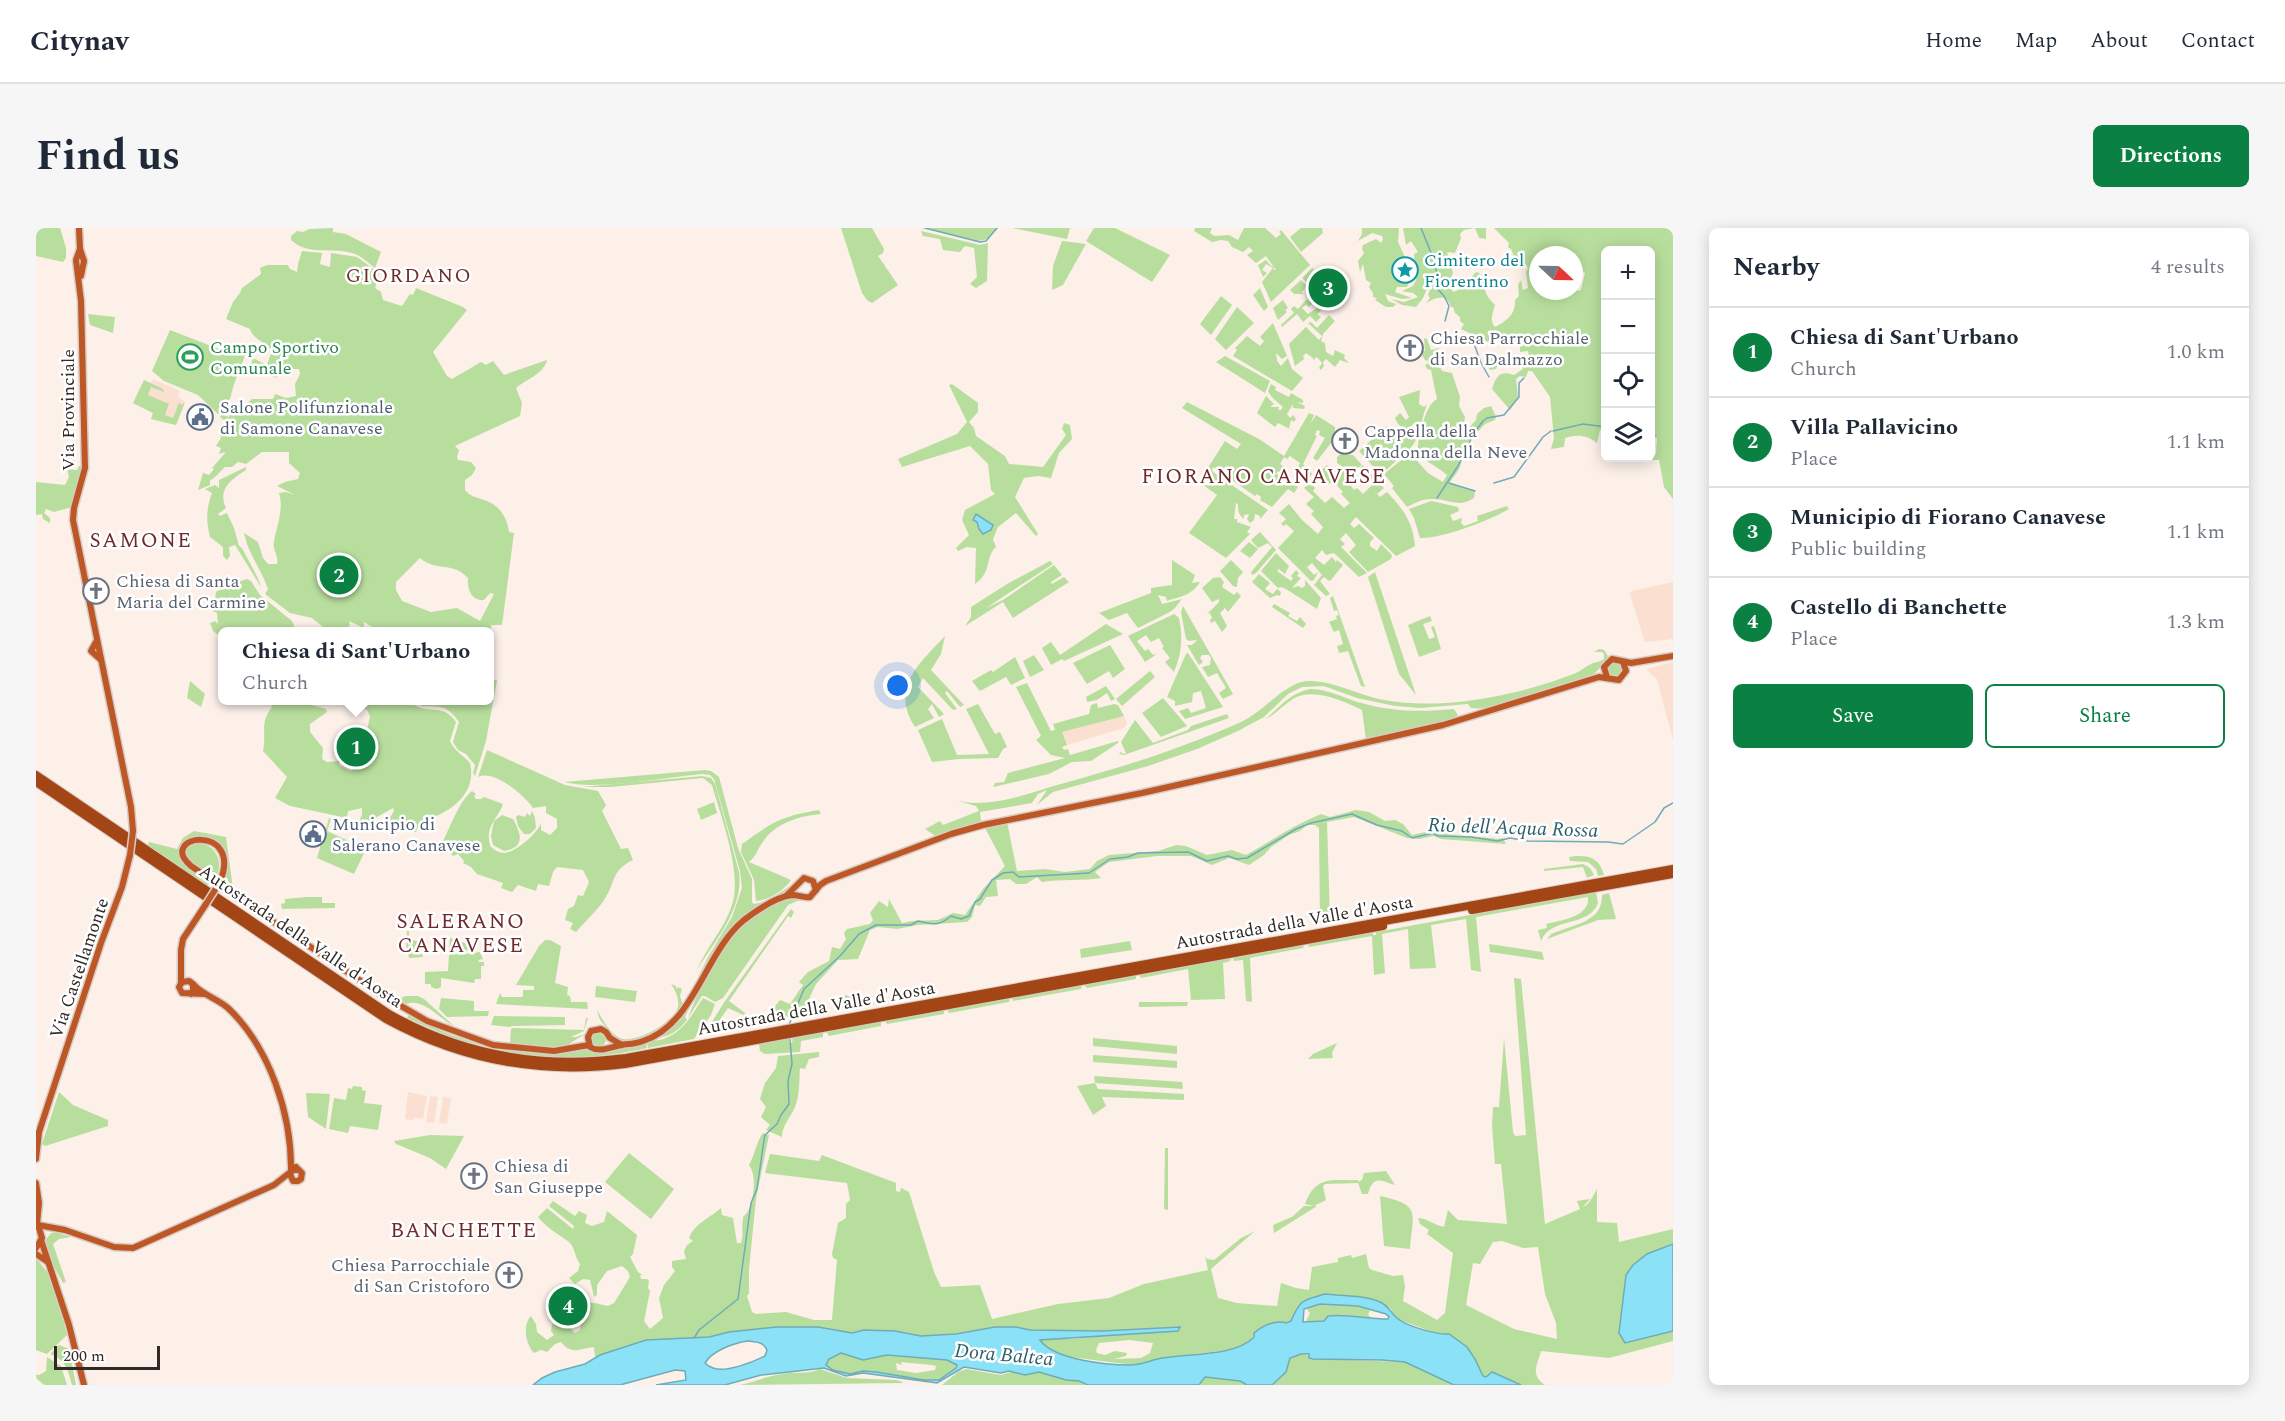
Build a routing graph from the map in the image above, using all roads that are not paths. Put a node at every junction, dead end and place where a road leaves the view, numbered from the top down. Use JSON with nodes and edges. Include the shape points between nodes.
{"nodes":[{"id":1,"x":79,"y":228,"type":"edge"},
{"id":2,"x":1673,"y":656,"type":"edge"},
{"id":3,"x":1623,"y":662,"type":"junction"},
{"id":4,"x":1638,"y":662,"type":"junction"},
{"id":5,"x":1604,"y":669,"type":"junction"},
{"id":6,"x":1625,"y":674,"type":"junction"},
{"id":7,"x":1607,"y":677,"type":"junction"},
{"id":8,"x":1586,"y":680,"type":"junction"},
{"id":9,"x":36,"y":775,"type":"edge"},
{"id":10,"x":36,"y":782,"type":"edge"},
{"id":11,"x":133,"y":831,"type":"joint"},
{"id":12,"x":1673,"y":869,"type":"edge"},
{"id":13,"x":1673,"y":874,"type":"edge"},
{"id":14,"x":814,"y":881,"type":"junction"},
{"id":15,"x":826,"y":881,"type":"junction"},
{"id":16,"x":798,"y":884,"type":"junction"},
{"id":17,"x":816,"y":890,"type":"junction"},
{"id":18,"x":800,"y":895,"type":"junction"},
{"id":19,"x":785,"y":897,"type":"junction"},
{"id":20,"x":1373,"y":926,"type":"junction"},
{"id":21,"x":182,"y":968,"type":"junction"},
{"id":22,"x":181,"y":983,"type":"junction"},
{"id":23,"x":191,"y":983,"type":"junction"},
{"id":24,"x":190,"y":994,"type":"junction"},
{"id":25,"x":211,"y":996,"type":"junction"},
{"id":26,"x":588,"y":1036,"type":"junction"},
{"id":27,"x":757,"y":1037,"type":"junction"},
{"id":28,"x":610,"y":1038,"type":"junction"},
{"id":29,"x":589,"y":1045,"type":"junction"},
{"id":30,"x":622,"y":1045,"type":"junction"},
{"id":31,"x":572,"y":1048,"type":"junction"},
{"id":32,"x":605,"y":1048,"type":"junction"},
{"id":33,"x":690,"y":1049,"type":"junction"},
{"id":34,"x":36,"y":1159,"type":"edge"},
{"id":35,"x":293,"y":1172,"type":"junction"},
{"id":36,"x":293,"y":1181,"type":"junction"},
{"id":37,"x":36,"y":1183,"type":"edge"},
{"id":38,"x":274,"y":1185,"type":"junction"},
{"id":39,"x":39,"y":1199,"type":"junction"},
{"id":40,"x":36,"y":1208,"type":"edge"},
{"id":41,"x":37,"y":1224,"type":"edge"},
{"id":42,"x":56,"y":1228,"type":"junction"},
{"id":43,"x":42,"y":1239,"type":"junction"},
{"id":44,"x":36,"y":1248,"type":"edge"},
{"id":45,"x":36,"y":1254,"type":"edge"},
{"id":46,"x":49,"y":1263,"type":"junction"},
{"id":47,"x":84,"y":1385,"type":"edge"}],
"edges":[{"from":1,"to":11,"type":"main road","name":"Via Provinciale","via":[[85,468],[73,520]]},
{"from":2,"to":4,"type":"main road"},
{"from":3,"to":4,"type":"main road"},
{"from":3,"to":5,"type":"main road","via":[[1612,659]]},
{"from":3,"to":6,"type":"main road"},
{"from":4,"to":6,"type":"main road"},
{"from":5,"to":7,"type":"main road"},
{"from":5,"to":8,"type":"main road"},
{"from":6,"to":7,"type":"main road","via":[[1617,681]]},
{"from":7,"to":8,"type":"main road"},
{"from":8,"to":15,"type":"main road","via":[[1443,725],[983,825]]},
{"from":9,"to":33,"type":"highway","name":"Autostrada della Valle d'Aosta","via":[[365,1000],[433,1036],[486,1053],[546,1062],[610,1060]]},
{"from":10,"to":33,"type":"highway","name":"Autostrada della Valle d'Aosta","via":[[362,1005],[430,1041],[484,1058],[554,1068],[609,1066]]},
{"from":11,"to":34,"type":"main road","name":"Via Castellamonte","bridge":true,"via":[[122,887],[39,1132]]},
{"from":12,"to":20,"type":"highway","name":"Autostrada della Valle d'Aosta"},
{"from":13,"to":20,"type":"highway","name":"Autostrada della Valle d'Aosta"},
{"from":14,"to":15,"type":"main road"},
{"from":14,"to":16,"type":"main road","via":[[804,879]]},
{"from":14,"to":17,"type":"main road"},
{"from":15,"to":17,"type":"main road"},
{"from":16,"to":18,"type":"main road"},
{"from":16,"to":19,"type":"main road"},
{"from":17,"to":18,"type":"main road","via":[[809,897]]},
{"from":18,"to":19,"type":"main road"},
{"from":19,"to":30,"type":"main road","via":[[735,928],[685,1008],[667,1028],[643,1042]]},
{"from":20,"to":27,"type":"highway","name":"Autostrada della Valle d'Aosta"},
{"from":21,"to":22,"type":"main road"},
{"from":21,"to":23,"type":"main road"},
{"from":21,"to":31,"type":"main road","bridge":true,"via":[[183,939],[206,903],[219,882],[223,868],[220,851],[207,840],[198,839],[185,847],[183,854],[191,866],[377,992],[427,1021],[493,1045],[554,1051]]},
{"from":22,"to":23,"type":"main road"},
{"from":22,"to":24,"type":"main road","via":[[181,992]]},
{"from":23,"to":24,"type":"main road","via":[[194,990]]},
{"from":23,"to":25,"type":"main road"},
{"from":24,"to":25,"type":"main road"},
{"from":25,"to":35,"type":"main road","via":[[237,1019],[276,1081]]},
{"from":26,"to":28,"type":"main road","via":[[600,1029]]},
{"from":26,"to":29,"type":"main road"},
{"from":26,"to":31,"type":"main road"},
{"from":27,"to":33,"type":"highway","name":"Autostrada della Valle d'Aosta"},
{"from":27,"to":33,"type":"highway","name":"Autostrada della Valle d'Aosta"},
{"from":28,"to":30,"type":"main road"},
{"from":28,"to":32,"type":"main road"},
{"from":29,"to":31,"type":"main road"},
{"from":29,"to":32,"type":"main road","via":[[598,1051]]},
{"from":30,"to":32,"type":"main road"},
{"from":35,"to":36,"type":"main road"},
{"from":35,"to":36,"type":"main road","via":[[302,1173],[302,1177]]},
{"from":35,"to":38,"type":"main road"},
{"from":36,"to":38,"type":"main road"},
{"from":37,"to":39,"type":"main road"},
{"from":38,"to":42,"type":"main road","via":[[128,1249]]},
{"from":39,"to":40,"type":"main road"},
{"from":39,"to":41,"type":"main road"},
{"from":41,"to":42,"type":"main road"},
{"from":41,"to":43,"type":"main road"},
{"from":42,"to":43,"type":"main road","via":[[47,1231]]},
{"from":43,"to":44,"type":"main road"},
{"from":43,"to":46,"type":"main road"},
{"from":45,"to":46,"type":"main road"},
{"from":46,"to":47,"type":"main road"}]}
